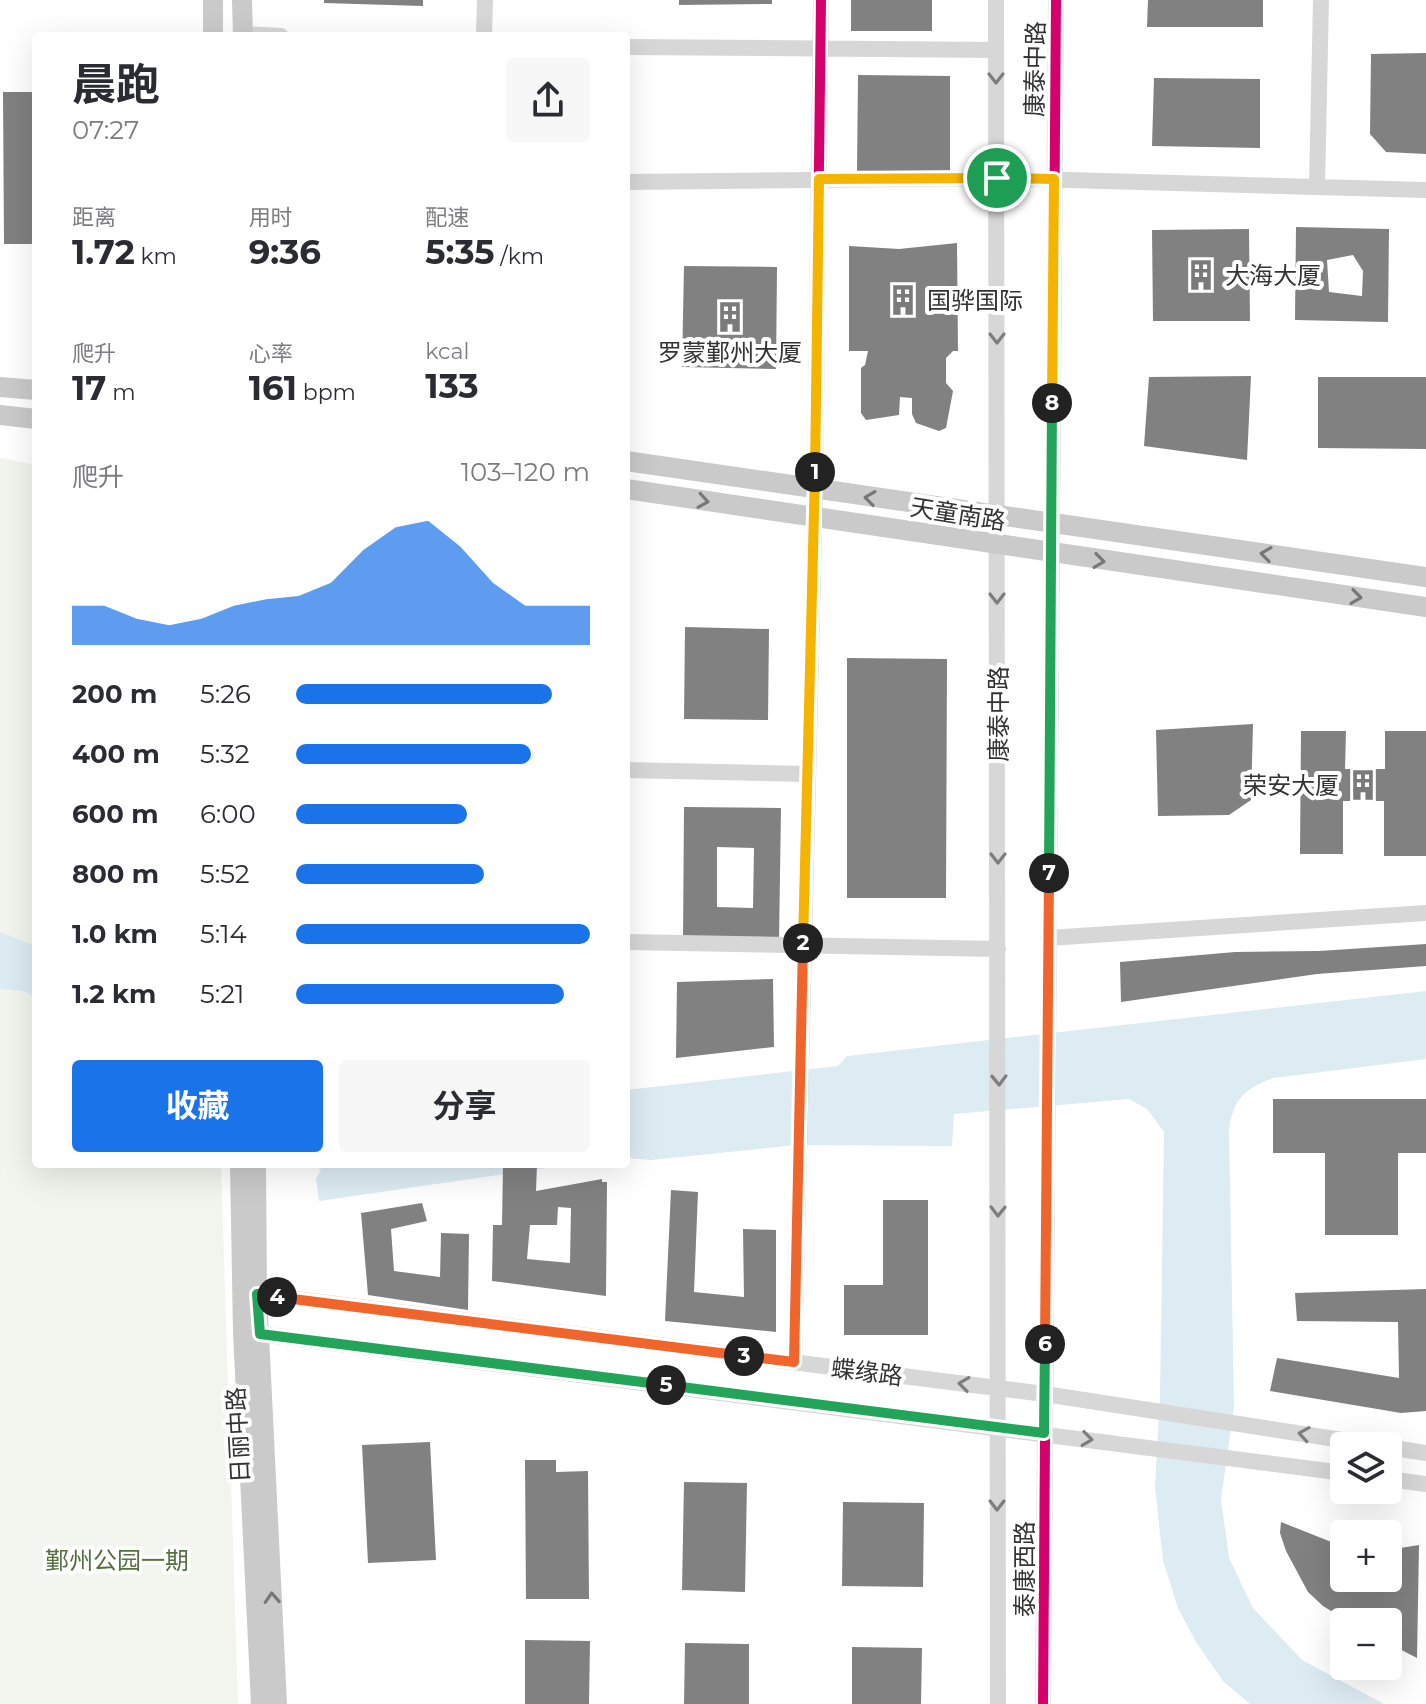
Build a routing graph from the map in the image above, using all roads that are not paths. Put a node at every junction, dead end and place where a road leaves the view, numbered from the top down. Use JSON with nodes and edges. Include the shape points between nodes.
{"nodes":[{"id":1,"x":213,"y":0,"type":"edge"},
{"id":2,"x":242,"y":0,"type":"edge"},
{"id":3,"x":485,"y":0,"type":"edge"},
{"id":4,"x":821,"y":0,"type":"edge"},
{"id":5,"x":996,"y":0,"type":"edge"},
{"id":6,"x":1056,"y":0,"type":"edge"},
{"id":7,"x":1321,"y":0,"type":"edge"},
{"id":8,"x":213,"y":32,"type":"edge"},
{"id":9,"x":243,"y":32,"type":"edge"},
{"id":10,"x":484,"y":32,"type":"edge"},
{"id":11,"x":630,"y":47,"type":"edge"},
{"id":12,"x":996,"y":50,"type":"junction"},
{"id":13,"x":820,"y":51,"type":"junction"},
{"id":14,"x":997,"y":178,"type":"junction"},
{"id":15,"x":819,"y":179,"type":"junction"},
{"id":16,"x":1054,"y":179,"type":"junction"},
{"id":17,"x":630,"y":182,"type":"edge"},
{"id":18,"x":1317,"y":187,"type":"junction"},
{"id":19,"x":1426,"y":190,"type":"edge"},
{"id":20,"x":0,"y":387,"type":"edge"},
{"id":21,"x":32,"y":390,"type":"edge"},
{"id":22,"x":0,"y":415,"type":"edge"},
{"id":23,"x":32,"y":419,"type":"edge"},
{"id":24,"x":630,"y":462,"type":"edge"},
{"id":25,"x":630,"y":490,"type":"edge"},
{"id":26,"x":815,"y":490,"type":"junction"},
{"id":27,"x":997,"y":515,"type":"junction"},
{"id":28,"x":814,"y":518,"type":"junction"},
{"id":29,"x":1051,"y":523,"type":"junction"},
{"id":30,"x":997,"y":546,"type":"junction"},
{"id":31,"x":1051,"y":554,"type":"junction"},
{"id":32,"x":1426,"y":577,"type":"edge"},
{"id":33,"x":1426,"y":607,"type":"edge"},
{"id":34,"x":630,"y":770,"type":"edge"},
{"id":35,"x":807,"y":774,"type":"junction"},
{"id":36,"x":1426,"y":913,"type":"edge"},
{"id":37,"x":1048,"y":938,"type":"junction"},
{"id":38,"x":630,"y":942,"type":"edge"},
{"id":39,"x":803,"y":944,"type":"junction"},
{"id":40,"x":998,"y":949,"type":"junction"},
{"id":41,"x":240,"y":1168,"type":"edge"},
{"id":42,"x":256,"y":1168,"type":"edge"},
{"id":43,"x":257,"y":1294,"type":"junction"},
{"id":44,"x":252,"y":1333,"type":"junction"},
{"id":45,"x":794,"y":1362,"type":"junction"},
{"id":46,"x":997,"y":1388,"type":"junction"},
{"id":47,"x":1045,"y":1394,"type":"junction"},
{"id":48,"x":997,"y":1427,"type":"junction"},
{"id":49,"x":1044,"y":1433,"type":"junction"},
{"id":50,"x":1330,"y":1438,"type":"edge"},
{"id":51,"x":1402,"y":1449,"type":"edge"},
{"id":52,"x":1426,"y":1453,"type":"edge"},
{"id":53,"x":1330,"y":1471,"type":"edge"},
{"id":54,"x":1402,"y":1481,"type":"edge"},
{"id":55,"x":1426,"y":1484,"type":"edge"},
{"id":56,"x":261,"y":1704,"type":"edge"},
{"id":57,"x":277,"y":1704,"type":"edge"},
{"id":58,"x":998,"y":1704,"type":"edge"},
{"id":59,"x":1043,"y":1704,"type":"edge"}],
"edges":[{"from":1,"to":8,"type":"main road"},
{"from":2,"to":9,"type":"main road"},
{"from":3,"to":10,"type":"street"},
{"from":4,"to":13,"type":"street"},
{"from":5,"to":12,"type":"street","name":"康泰中路"},
{"from":6,"to":16,"type":"street","name":"康泰中路"},
{"from":7,"to":18,"type":"street"},
{"from":11,"to":13,"type":"street"},
{"from":12,"to":13,"type":"street"},
{"from":12,"to":14,"type":"street","name":"康泰中路","one_way":true},
{"from":13,"to":15,"type":"street"},
{"from":14,"to":15,"type":"street"},
{"from":14,"to":16,"type":"street"},
{"from":14,"to":27,"type":"street","name":"康泰中路","one_way":true},
{"from":15,"to":17,"type":"street"},
{"from":15,"to":26,"type":"street"},
{"from":16,"to":18,"type":"street"},
{"from":16,"to":29,"type":"street","name":"康泰中路"},
{"from":18,"to":19,"type":"street"},
{"from":20,"to":21,"type":"main road"},
{"from":22,"to":23,"type":"main road"},
{"from":24,"to":26,"type":"main road","name":"天童南路"},
{"from":25,"to":28,"type":"main road","name":"天童南路","one_way":true},
{"from":27,"to":26,"type":"main road","name":"天童南路","one_way":true},
{"from":26,"to":28,"type":"street"},
{"from":27,"to":29,"type":"main road","name":"天童南路"},
{"from":27,"to":30,"type":"street","name":"康泰中路"},
{"from":28,"to":30,"type":"main road","name":"天童南路"},
{"from":28,"to":35,"type":"street"},
{"from":29,"to":31,"type":"street","name":"康泰中路"},
{"from":32,"to":29,"type":"main road","name":"天童南路","one_way":true},
{"from":30,"to":31,"type":"main road","name":"天童南路"},
{"from":30,"to":40,"type":"street","name":"康泰中路","one_way":true},
{"from":31,"to":33,"type":"main road","name":"天童南路","one_way":true},
{"from":31,"to":37,"type":"street","name":"康泰中路"},
{"from":34,"to":35,"type":"street"},
{"from":35,"to":39,"type":"street"},
{"from":36,"to":37,"type":"street"},
{"from":37,"to":47,"type":"street","name":"康泰中路"},
{"from":38,"to":39,"type":"street"},
{"from":39,"to":40,"type":"street"},
{"from":39,"to":45,"type":"street"},
{"from":40,"to":46,"type":"street","name":"康泰中路","one_way":true},
{"from":41,"to":44,"type":"main road"},
{"from":42,"to":43,"type":"main road","name":"日丽中路"},
{"from":43,"to":44,"type":"main road","name":"日丽中路"},
{"from":43,"to":45,"type":"street","name":"蝶缘路"},
{"from":44,"to":48,"type":"street","name":"蝶缘路"},
{"from":44,"to":56,"type":"main road","name":"日丽中路"},
{"from":57,"to":44,"type":"main road","name":"日丽中路","one_way":true},
{"from":46,"to":45,"type":"street","name":"蝶缘路","one_way":true},
{"from":46,"to":47,"type":"street","name":"蝶缘路"},
{"from":46,"to":48,"type":"street","name":"康泰中路"},
{"from":47,"to":49,"type":"street","name":"康泰中路"},
{"from":50,"to":47,"type":"street","name":"蝶缘路","one_way":true},
{"from":48,"to":49,"type":"street","name":"蝶缘路"},
{"from":48,"to":58,"type":"street","name":"泰康西路","one_way":true},
{"from":49,"to":53,"type":"street","name":"蝶缘路","one_way":true},
{"from":49,"to":59,"type":"street","name":"泰康西路"},
{"from":51,"to":52,"type":"street"},
{"from":54,"to":55,"type":"street"}]}
